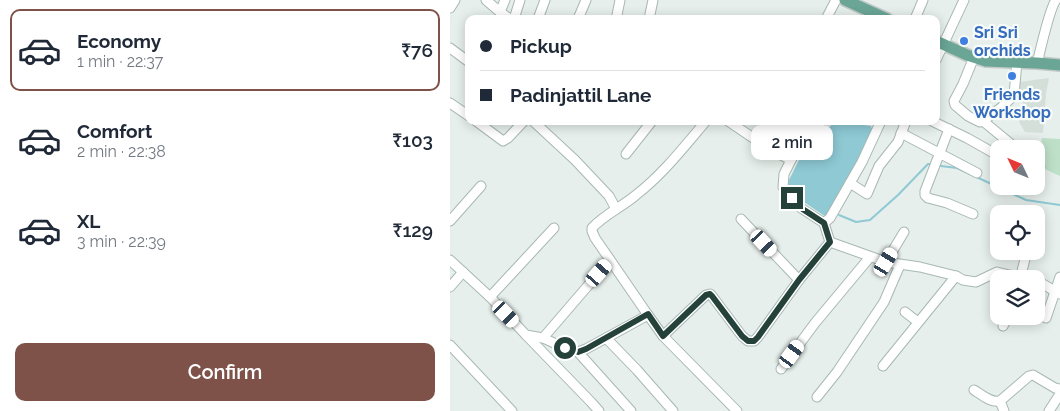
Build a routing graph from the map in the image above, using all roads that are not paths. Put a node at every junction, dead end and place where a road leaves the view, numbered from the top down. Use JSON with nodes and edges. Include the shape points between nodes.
{"nodes":[{"id":1,"x":455,"y":0,"type":"edge"},
{"id":2,"x":486,"y":0,"type":"edge"},
{"id":3,"x":505,"y":0,"type":"edge"},
{"id":4,"x":520,"y":0,"type":"edge"},
{"id":5,"x":545,"y":0,"type":"edge"},
{"id":6,"x":586,"y":0,"type":"edge"},
{"id":7,"x":620,"y":0,"type":"edge"},
{"id":8,"x":653,"y":0,"type":"edge"},
{"id":9,"x":836,"y":0,"type":"edge"},
{"id":10,"x":845,"y":0,"type":"edge"},
{"id":11,"x":923,"y":0,"type":"edge"},
{"id":12,"x":964,"y":0,"type":"edge"},
{"id":13,"x":1056,"y":1,"type":"edge"},
{"id":14,"x":450,"y":8,"type":"edge"},
{"id":15,"x":500,"y":12,"type":"junction"},
{"id":16,"x":505,"y":15,"type":"edge"},
{"id":17,"x":514,"y":15,"type":"edge"},
{"id":18,"x":539,"y":15,"type":"edge"},
{"id":19,"x":580,"y":15,"type":"edge"},
{"id":20,"x":617,"y":15,"type":"dead end"},
{"id":21,"x":650,"y":15,"type":"edge"},
{"id":22,"x":828,"y":15,"type":"edge"},
{"id":23,"x":879,"y":15,"type":"edge"},
{"id":24,"x":917,"y":15,"type":"edge"},
{"id":25,"x":940,"y":43,"type":"edge"},
{"id":26,"x":450,"y":48,"type":"edge"},
{"id":27,"x":974,"y":57,"type":"junction"},
{"id":28,"x":465,"y":59,"type":"edge"},
{"id":29,"x":1017,"y":62,"type":"junction"},
{"id":30,"x":1037,"y":63,"type":"junction"},
{"id":31,"x":1060,"y":65,"type":"edge"},
{"id":32,"x":450,"y":103,"type":"edge"},
{"id":33,"x":465,"y":113,"type":"edge"},
{"id":34,"x":983,"y":121,"type":"junction"},
{"id":35,"x":481,"y":125,"type":"edge"},
{"id":36,"x":520,"y":125,"type":"edge"},
{"id":37,"x":537,"y":125,"type":"edge"},
{"id":38,"x":649,"y":125,"type":"edge"},
{"id":39,"x":703,"y":125,"type":"edge"},
{"id":40,"x":734,"y":125,"type":"edge"},
{"id":41,"x":818,"y":125,"type":"edge"},
{"id":42,"x":876,"y":125,"type":"edge"},
{"id":43,"x":904,"y":125,"type":"edge"},
{"id":44,"x":940,"y":125,"type":"edge"},
{"id":45,"x":949,"y":129,"type":"junction"},
{"id":46,"x":901,"y":133,"type":"junction"},
{"id":47,"x":1006,"y":140,"type":"edge"},
{"id":48,"x":990,"y":151,"type":"edge"},
{"id":49,"x":940,"y":153,"type":"junction"},
{"id":50,"x":626,"y":154,"type":"dead end"},
{"id":51,"x":791,"y":160,"type":"junction"},
{"id":52,"x":977,"y":173,"type":"dead end"},
{"id":53,"x":850,"y":183,"type":"junction"},
{"id":54,"x":481,"y":186,"type":"dead end"},
{"id":55,"x":616,"y":209,"type":"junction"},
{"id":56,"x":974,"y":214,"type":"dead end"},
{"id":57,"x":740,"y":219,"type":"dead end"},
{"id":58,"x":450,"y":221,"type":"edge"},
{"id":59,"x":824,"y":223,"type":"junction"},
{"id":60,"x":554,"y":228,"type":"dead end"},
{"id":61,"x":904,"y":232,"type":"dead end"},
{"id":62,"x":830,"y":242,"type":"junction"},
{"id":63,"x":870,"y":257,"type":"junction"},
{"id":64,"x":450,"y":260,"type":"edge"},
{"id":65,"x":610,"y":260,"type":"junction"},
{"id":66,"x":886,"y":262,"type":"junction"},
{"id":67,"x":900,"y":264,"type":"junction"},
{"id":68,"x":463,"y":272,"type":"junction"},
{"id":69,"x":956,"y":276,"type":"junction"},
{"id":70,"x":990,"y":276,"type":"edge"},
{"id":71,"x":1060,"y":277,"type":"edge"},
{"id":72,"x":799,"y":280,"type":"junction"},
{"id":73,"x":1045,"y":286,"type":"edge"},
{"id":74,"x":450,"y":287,"type":"edge"},
{"id":75,"x":1058,"y":293,"type":"edge"},
{"id":76,"x":490,"y":297,"type":"junction"},
{"id":77,"x":905,"y":312,"type":"dead end"},
{"id":78,"x":648,"y":314,"type":"junction"},
{"id":79,"x":1046,"y":318,"type":"dead end"},
{"id":80,"x":918,"y":322,"type":"junction"},
{"id":81,"x":526,"y":335,"type":"junction"},
{"id":82,"x":663,"y":336,"type":"junction"},
{"id":83,"x":543,"y":338,"type":"junction"},
{"id":84,"x":606,"y":338,"type":"junction"},
{"id":85,"x":450,"y":345,"type":"edge"},
{"id":86,"x":578,"y":352,"type":"junction"},
{"id":87,"x":884,"y":366,"type":"dead end"},
{"id":88,"x":781,"y":369,"type":"dead end"},
{"id":89,"x":1060,"y":389,"type":"edge"},
{"id":90,"x":974,"y":390,"type":"dead end"},
{"id":91,"x":1060,"y":394,"type":"edge"},
{"id":92,"x":817,"y":397,"type":"dead end"},
{"id":93,"x":1000,"y":401,"type":"junction"},
{"id":94,"x":512,"y":411,"type":"edge"},
{"id":95,"x":599,"y":411,"type":"edge"},
{"id":96,"x":631,"y":411,"type":"edge"},
{"id":97,"x":673,"y":411,"type":"edge"},
{"id":98,"x":737,"y":411,"type":"edge"},
{"id":99,"x":1004,"y":411,"type":"edge"},
{"id":100,"x":1049,"y":411,"type":"edge"}],
"edges":[{"from":1,"to":14,"type":"street"},
{"from":2,"to":15,"type":"street"},
{"from":3,"to":15,"type":"street"},
{"from":4,"to":17,"type":"street"},
{"from":5,"to":18,"type":"street"},
{"from":6,"to":19,"type":"street"},
{"from":7,"to":20,"type":"street"},
{"from":8,"to":21,"type":"street"},
{"from":9,"to":22,"type":"street"},
{"from":10,"to":23,"type":"main road"},
{"from":11,"to":24,"type":"street"},
{"from":12,"to":25,"type":"street"},
{"from":13,"to":30,"type":"street"},
{"from":15,"to":16,"type":"street"},
{"from":25,"to":27,"type":"main road"},
{"from":26,"to":28,"type":"street"},
{"from":27,"to":29,"type":"main road","via":[[986,61]]},
{"from":27,"to":34,"type":"street","via":[[954,101],[968,116]]},
{"from":29,"to":30,"type":"main road"},
{"from":29,"to":34,"type":"street","via":[[1014,95]]},
{"from":30,"to":31,"type":"main road"},
{"from":32,"to":33,"type":"street"},
{"from":34,"to":47,"type":"street"},
{"from":35,"to":36,"type":"street","via":[[503,141]]},
{"from":37,"to":55,"type":"street","via":[[609,196]]},
{"from":38,"to":50,"type":"street"},
{"from":39,"to":55,"type":"street","via":[[669,165],[637,195]]},
{"from":40,"to":51,"type":"street"},
{"from":41,"to":51,"type":"street","via":[[800,142]]},
{"from":42,"to":53,"type":"street"},
{"from":43,"to":46,"type":"street"},
{"from":44,"to":45,"type":"street"},
{"from":45,"to":48,"type":"street"},
{"from":45,"to":49,"type":"street"},
{"from":46,"to":49,"type":"street"},
{"from":46,"to":53,"type":"street","via":[[879,166],[867,194]]},
{"from":49,"to":52,"type":"street"},
{"from":49,"to":56,"type":"street","via":[[925,195]]},
{"from":51,"to":59,"type":"street","via":[[784,174],[784,187],[801,208]]},
{"from":53,"to":59,"type":"street"},
{"from":54,"to":58,"type":"street"},
{"from":55,"to":65,"type":"street","via":[[592,228]]},
{"from":57,"to":72,"type":"street"},
{"from":59,"to":62,"type":"street"},
{"from":60,"to":76,"type":"street"},
{"from":61,"to":66,"type":"street"},
{"from":62,"to":63,"type":"street"},
{"from":62,"to":72,"type":"street"},
{"from":63,"to":66,"type":"street"},
{"from":63,"to":88,"type":"street"},
{"from":64,"to":68,"type":"street"},
{"from":65,"to":78,"type":"street"},
{"from":65,"to":83,"type":"street"},
{"from":66,"to":67,"type":"street"},
{"from":67,"to":69,"type":"street"},
{"from":67,"to":92,"type":"street","via":[[884,302]]},
{"from":68,"to":74,"type":"street"},
{"from":68,"to":76,"type":"street"},
{"from":69,"to":70,"type":"street","via":[[976,282]]},
{"from":69,"to":80,"type":"street"},
{"from":71,"to":75,"type":"street"},
{"from":72,"to":82,"type":"street","via":[[754,341],[742,336],[710,294]]},
{"from":73,"to":75,"type":"street"},
{"from":75,"to":79,"type":"street"},
{"from":76,"to":81,"type":"street"},
{"from":77,"to":80,"type":"street"},
{"from":78,"to":82,"type":"street"},
{"from":78,"to":84,"type":"street"},
{"from":80,"to":87,"type":"street"},
{"from":81,"to":83,"type":"street"},
{"from":81,"to":95,"type":"street"},
{"from":82,"to":98,"type":"street"},
{"from":83,"to":86,"type":"street"},
{"from":84,"to":86,"type":"street"},
{"from":84,"to":97,"type":"street"},
{"from":85,"to":94,"type":"street"},
{"from":86,"to":96,"type":"street"},
{"from":89,"to":93,"type":"street","via":[[1034,375]]},
{"from":90,"to":93,"type":"street","via":[[991,400]]},
{"from":91,"to":100,"type":"street"},
{"from":93,"to":99,"type":"street"}]}
